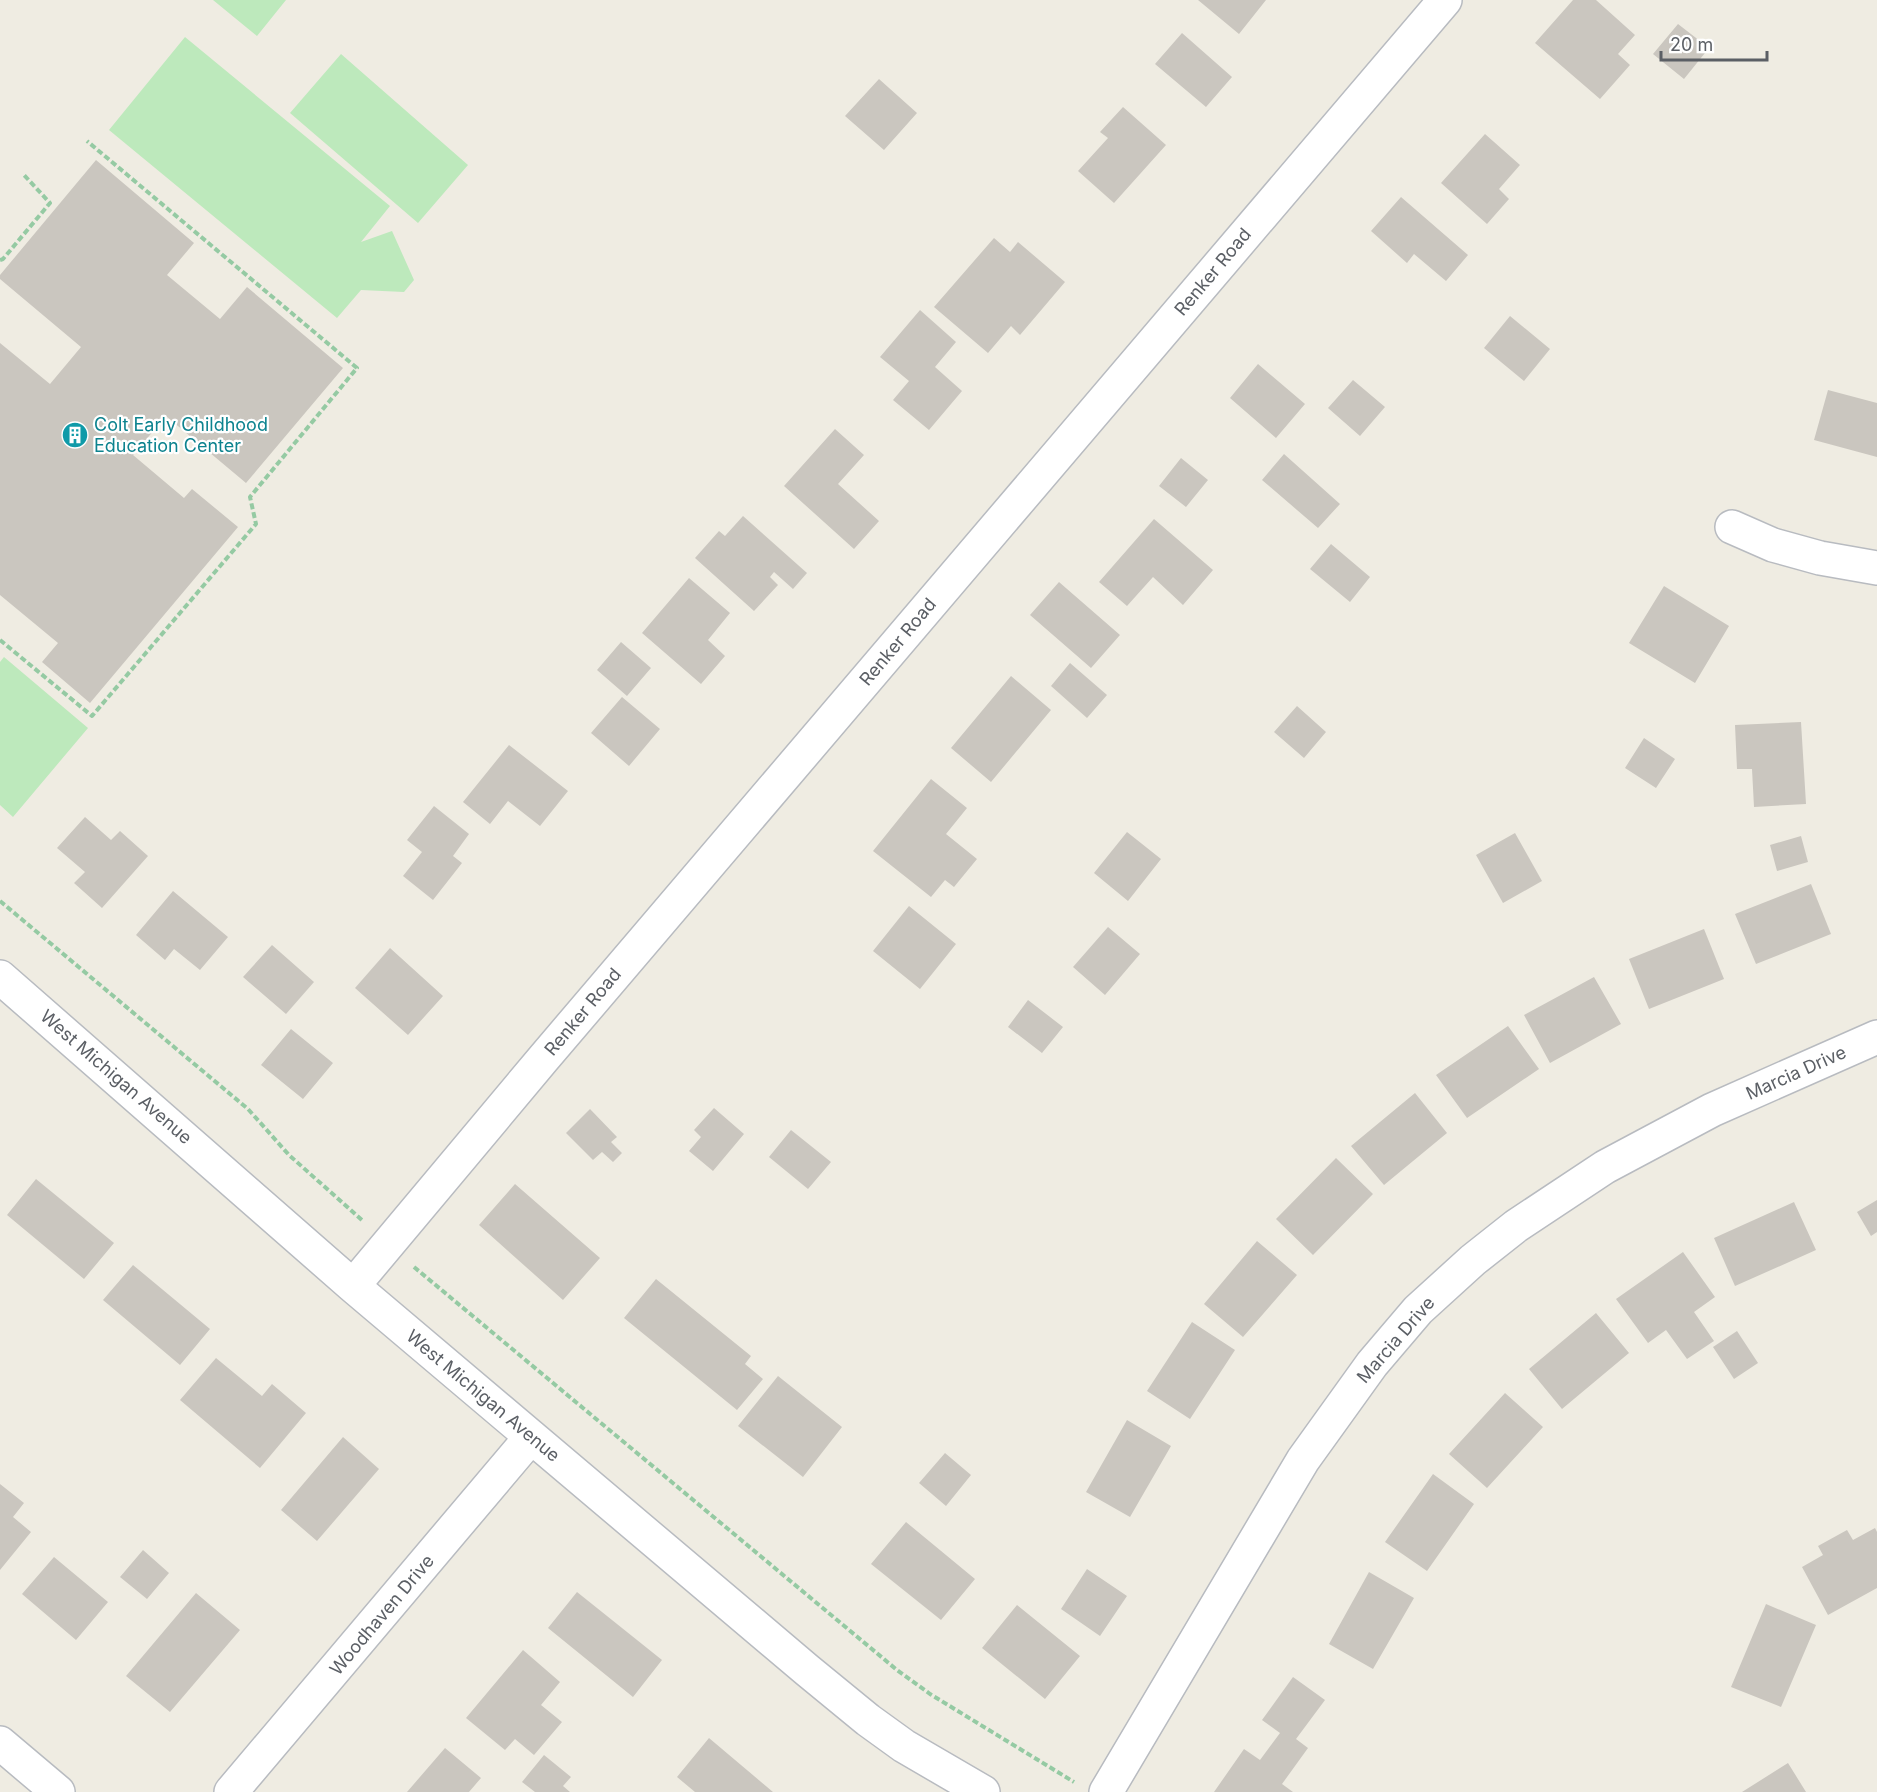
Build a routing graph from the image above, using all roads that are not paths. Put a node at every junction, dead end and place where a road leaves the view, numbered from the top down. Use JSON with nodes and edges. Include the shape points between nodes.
{"nodes":[{"id":1,"x":1445,"y":0,"type":"edge"},
{"id":2,"x":1732,"y":527,"type":"dead end"},
{"id":3,"x":1877,"y":568,"type":"edge"},
{"id":4,"x":0,"y":977,"type":"edge"},
{"id":5,"x":1877,"y":1037,"type":"edge"},
{"id":6,"x":353,"y":1286,"type":"junction"},
{"id":7,"x":531,"y":1437,"type":"junction"},
{"id":8,"x":0,"y":1743,"type":"edge"},
{"id":9,"x":973,"y":1790,"type":"edge"},
{"id":10,"x":58,"y":1792,"type":"edge"},
{"id":11,"x":231,"y":1792,"type":"edge"},
{"id":12,"x":1106,"y":1792,"type":"edge"}],
"edges":[{"from":1,"to":6,"type":"street","name":"Renker Road"},
{"from":2,"to":3,"type":"street","via":[[1773,545]]},
{"from":4,"to":6,"type":"street","name":"West Michigan Avenue"},
{"from":5,"to":12,"type":"street","name":"Marcia Drive","via":[[1712,1110],[1605,1167],[1516,1226],[1418,1310],[1372,1364],[1303,1460]]},
{"from":6,"to":7,"type":"street","name":"West Michigan Avenue"},
{"from":7,"to":9,"type":"street","name":"West Michigan Avenue","via":[[868,1720]]},
{"from":7,"to":11,"type":"street","name":"Woodhaven Drive"},
{"from":8,"to":10,"type":"street"}]}
